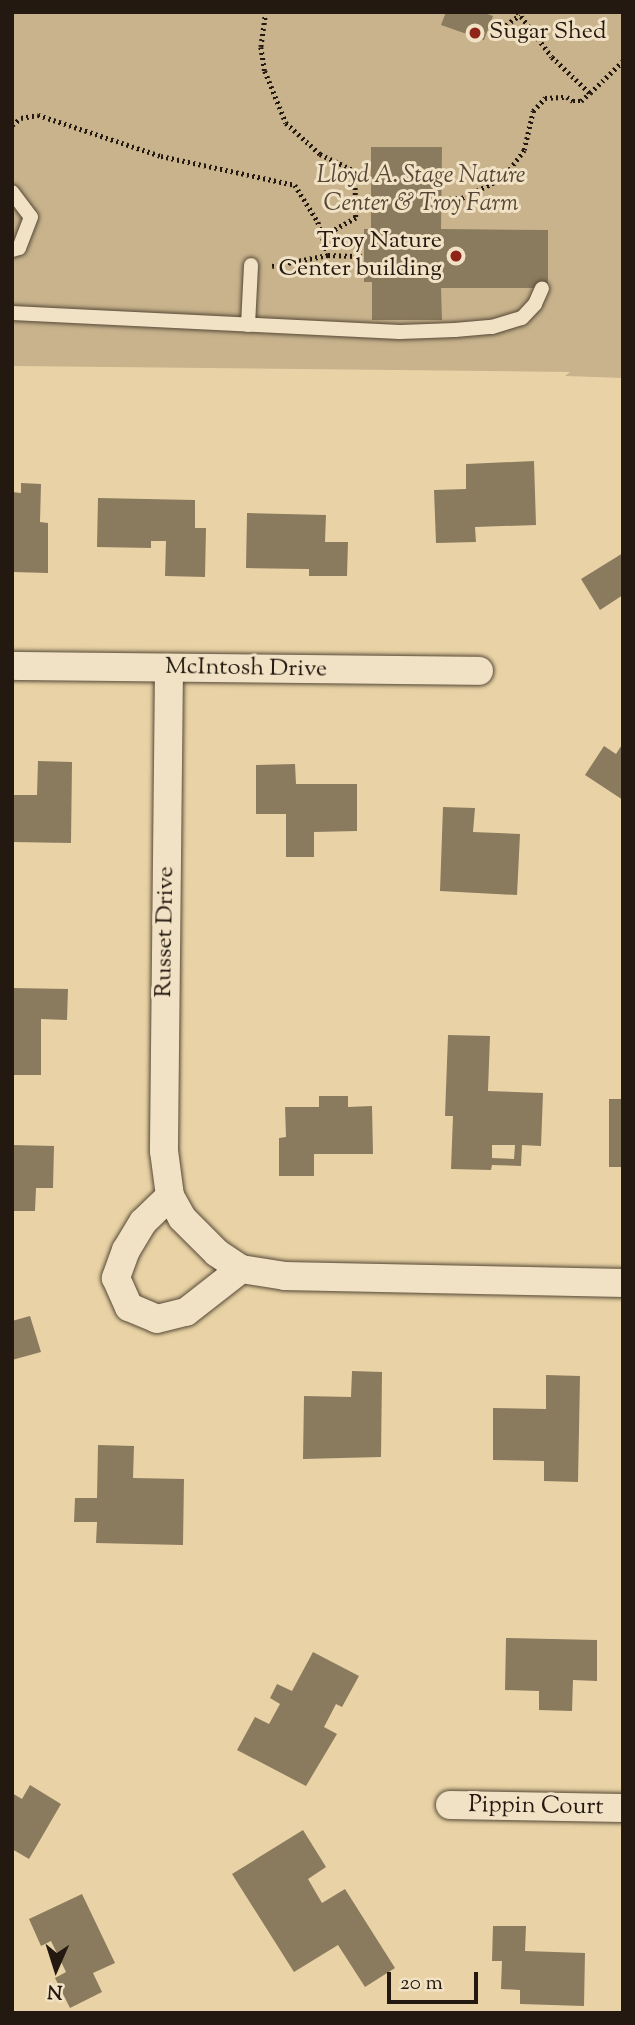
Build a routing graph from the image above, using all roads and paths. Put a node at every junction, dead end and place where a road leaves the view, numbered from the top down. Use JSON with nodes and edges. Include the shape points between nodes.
{"nodes":[{"id":1,"x":266,"y":12,"type":"edge"},
{"id":2,"x":519,"y":14,"type":"edge"},
{"id":3,"x":491,"y":25,"type":"dead end"},
{"id":4,"x":623,"y":61,"type":"edge"},
{"id":5,"x":590,"y":93,"type":"junction"},
{"id":6,"x":12,"y":125,"type":"edge"},
{"id":7,"x":355,"y":171,"type":"junction"},
{"id":8,"x":372,"y":172,"type":"dead end"},
{"id":9,"x":12,"y":192,"type":"edge"},
{"id":10,"x":444,"y":199,"type":"dead end"},
{"id":11,"x":356,"y":203,"type":"junction"},
{"id":12,"x":371,"y":204,"type":"dead end"},
{"id":13,"x":323,"y":236,"type":"junction"},
{"id":14,"x":12,"y":250,"type":"edge"},
{"id":15,"x":328,"y":255,"type":"junction"},
{"id":16,"x":362,"y":256,"type":"dead end"},
{"id":17,"x":251,"y":265,"type":"joint"},
{"id":18,"x":542,"y":288,"type":"dead end"},
{"id":19,"x":12,"y":313,"type":"edge"},
{"id":20,"x":248,"y":325,"type":"junction"},
{"id":21,"x":12,"y":667,"type":"edge"},
{"id":22,"x":169,"y":668,"type":"junction"},
{"id":23,"x":479,"y":671,"type":"dead end"},
{"id":24,"x":170,"y":1196,"type":"junction"},
{"id":25,"x":242,"y":1269,"type":"junction"},
{"id":26,"x":623,"y":1283,"type":"edge"},
{"id":27,"x":450,"y":1805,"type":"dead end"},
{"id":28,"x":623,"y":1808,"type":"edge"}],
"edges":[{"from":1,"to":7,"type":"path","via":[[261,47],[265,71],[286,123],[320,154]]},
{"from":2,"to":3,"type":"path","via":[[506,25]]},
{"from":2,"to":5,"type":"path","via":[[552,58]]},
{"from":4,"to":5,"type":"path"},
{"from":5,"to":10,"type":"path","via":[[581,101],[545,98],[533,111],[524,150],[503,178],[462,198]]},
{"from":6,"to":13,"type":"path","via":[[38,115],[161,156],[295,185]]},
{"from":7,"to":8,"type":"path"},
{"from":7,"to":11,"type":"path"},
{"from":9,"to":14,"type":"lane","via":[[31,217],[19,248]]},
{"from":11,"to":12,"type":"path"},
{"from":11,"to":13,"type":"path","via":[[356,218]]},
{"from":13,"to":15,"type":"path"},
{"from":15,"to":16,"type":"path"},
{"from":15,"to":17,"type":"path","via":[[277,266]]},
{"from":17,"to":20,"type":"lane"},
{"from":18,"to":20,"type":"lane","via":[[522,318],[492,327],[400,332]]},
{"from":19,"to":20,"type":"lane"},
{"from":21,"to":22,"type":"street","name":"McIntosh Drive"},
{"from":22,"to":23,"type":"street","name":"McIntosh Drive"},
{"from":22,"to":24,"type":"street","name":"Russet Drive","via":[[164,1151]]},
{"from":24,"to":25,"type":"street","name":"Russet Drive","via":[[191,1227],[217,1253]]},
{"from":24,"to":25,"type":"street","via":[[143,1222],[126,1250],[116,1278],[129,1307],[157,1319],[186,1312]]},
{"from":25,"to":26,"type":"street","name":"Russet Drive","via":[[285,1276]]},
{"from":27,"to":28,"type":"street","name":"Pippin Court"}]}
